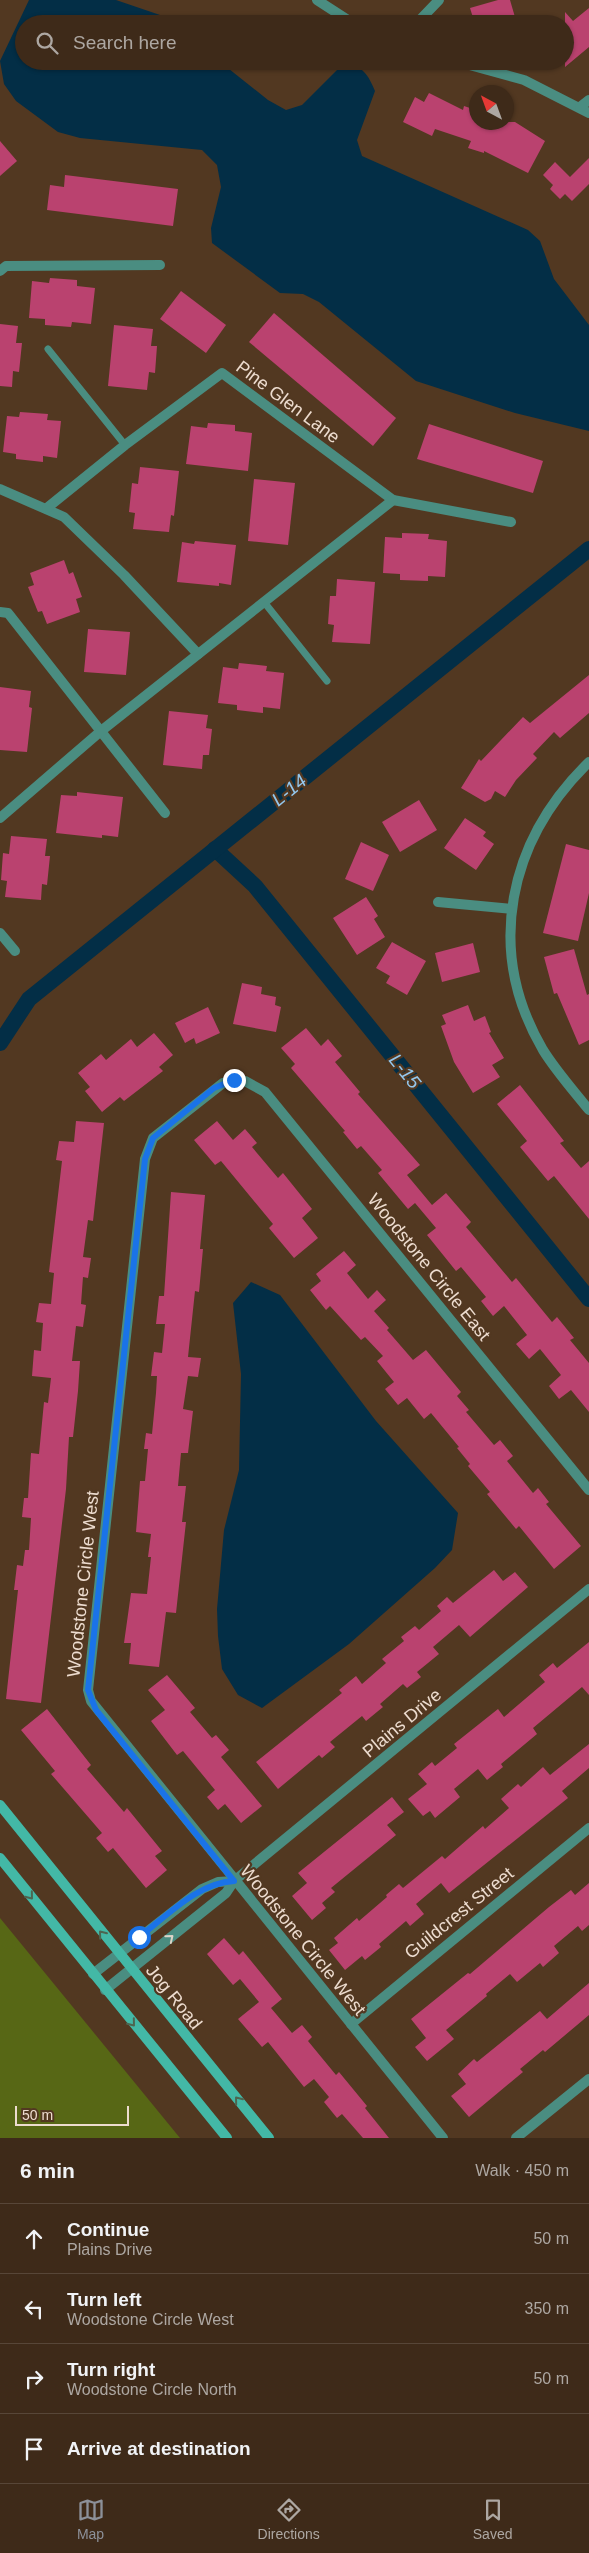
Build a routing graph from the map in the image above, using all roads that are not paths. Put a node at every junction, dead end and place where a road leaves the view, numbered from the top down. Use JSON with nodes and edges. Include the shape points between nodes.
{"nodes":[{"id":1,"x":317,"y":0,"type":"edge"},
{"id":2,"x":439,"y":0,"type":"edge"},
{"id":3,"x":340,"y":15,"type":"edge"},
{"id":4,"x":425,"y":15,"type":"edge"},
{"id":5,"x":488,"y":70,"type":"edge"},
{"id":6,"x":589,"y":100,"type":"edge"},
{"id":7,"x":585,"y":110,"type":"edge"},
{"id":8,"x":2,"y":265,"type":"edge"},
{"id":9,"x":160,"y":265,"type":"dead end"},
{"id":10,"x":48,"y":349,"type":"dead end"},
{"id":11,"x":125,"y":445,"type":"junction"},
{"id":12,"x":0,"y":489,"type":"edge"},
{"id":13,"x":393,"y":500,"type":"junction"},
{"id":14,"x":47,"y":508,"type":"junction"},
{"id":15,"x":511,"y":522,"type":"dead end"},
{"id":16,"x":264,"y":602,"type":"junction"},
{"id":17,"x":0,"y":612,"type":"edge"},
{"id":18,"x":198,"y":654,"type":"junction"},
{"id":19,"x":327,"y":681,"type":"dead end"},
{"id":20,"x":101,"y":731,"type":"junction"},
{"id":21,"x":589,"y":762,"type":"edge"},
{"id":22,"x":165,"y":813,"type":"dead end"},
{"id":23,"x":0,"y":818,"type":"edge"},
{"id":24,"x":438,"y":902,"type":"dead end"},
{"id":25,"x":512,"y":909,"type":"junction"},
{"id":26,"x":0,"y":932,"type":"edge"},
{"id":27,"x":15,"y":951,"type":"dead end"},
{"id":28,"x":234,"y":1080,"type":"joint"},
{"id":29,"x":589,"y":1110,"type":"edge"},
{"id":30,"x":589,"y":1490,"type":"edge"},
{"id":31,"x":589,"y":1589,"type":"edge"},
{"id":32,"x":0,"y":1805,"type":"edge"},
{"id":33,"x":589,"y":1828,"type":"edge"},
{"id":34,"x":0,"y":1858,"type":"edge"},
{"id":35,"x":234,"y":1881,"type":"junction"},
{"id":36,"x":118,"y":1953,"type":"junction"},
{"id":37,"x":131,"y":1969,"type":"junction"},
{"id":38,"x":92,"y":1974,"type":"junction"},
{"id":39,"x":105,"y":1990,"type":"junction"},
{"id":40,"x":350,"y":2024,"type":"junction"},
{"id":41,"x":589,"y":2078,"type":"edge"},
{"id":42,"x":227,"y":2138,"type":"edge"},
{"id":43,"x":269,"y":2138,"type":"edge"},
{"id":44,"x":443,"y":2138,"type":"edge"},
{"id":45,"x":516,"y":2138,"type":"edge"}],
"edges":[{"from":1,"to":3,"type":"street"},
{"from":2,"to":4,"type":"street"},
{"from":5,"to":7,"type":"street","via":[[524,80]]},
{"from":6,"to":7,"type":"street"},
{"from":8,"to":9,"type":"street"},
{"from":10,"to":11,"type":"lane"},
{"from":11,"to":13,"type":"street","name":"Pine Glen Lane","via":[[222,373]]},
{"from":11,"to":14,"type":"street","name":"Pine Glen Lane"},
{"from":12,"to":14,"type":"street"},
{"from":13,"to":15,"type":"street","name":"Pine Glen Lane"},
{"from":13,"to":16,"type":"street"},
{"from":14,"to":18,"type":"street","via":[[64,517],[124,574]]},
{"from":16,"to":18,"type":"street"},
{"from":16,"to":19,"type":"lane"},
{"from":17,"to":20,"type":"street","via":[[8,613]]},
{"from":18,"to":20,"type":"street"},
{"from":20,"to":22,"type":"street"},
{"from":20,"to":23,"type":"street"},
{"from":21,"to":25,"type":"street","via":[[563,789],[537,827],[524,856]]},
{"from":24,"to":25,"type":"street"},
{"from":25,"to":29,"type":"street","via":[[512,959],[528,1020],[554,1067]]},
{"from":26,"to":27,"type":"street"},
{"from":28,"to":30,"type":"street","name":"Woodstone Circle East","via":[[256,1085],[265,1092]]},
{"from":28,"to":35,"type":"street","name":"Woodstone Circle West","via":[[214,1088],[153,1138],[147,1152],[88,1690],[96,1710]]},
{"from":31,"to":35,"type":"street","name":"Plains Drive"},
{"from":36,"to":32,"type":"main road","name":"Jog Road","one_way":true},
{"from":33,"to":40,"type":"street","name":"Guildcrest Street"},
{"from":34,"to":38,"type":"main road","one_way":true},
{"from":35,"to":36,"type":"street","name":"Plains Drive","via":[[218,1882],[202,1890]]},
{"from":37,"to":35,"type":"street","name":"Plains Drive","one_way":true,"via":[[226,1893]]},
{"from":35,"to":40,"type":"street","name":"Woodstone Circle West"},
{"from":36,"to":37,"type":"main road","name":"Jog Road"},
{"from":36,"to":38,"type":"street","name":"Plains Drive"},
{"from":37,"to":39,"type":"street","name":"Plains Drive"},
{"from":43,"to":37,"type":"main road","name":"Jog Road","one_way":true},
{"from":38,"to":39,"type":"main road"},
{"from":39,"to":42,"type":"main road","one_way":true},
{"from":40,"to":44,"type":"street","name":"Woodstone Circle West"},
{"from":41,"to":45,"type":"street"}]}
